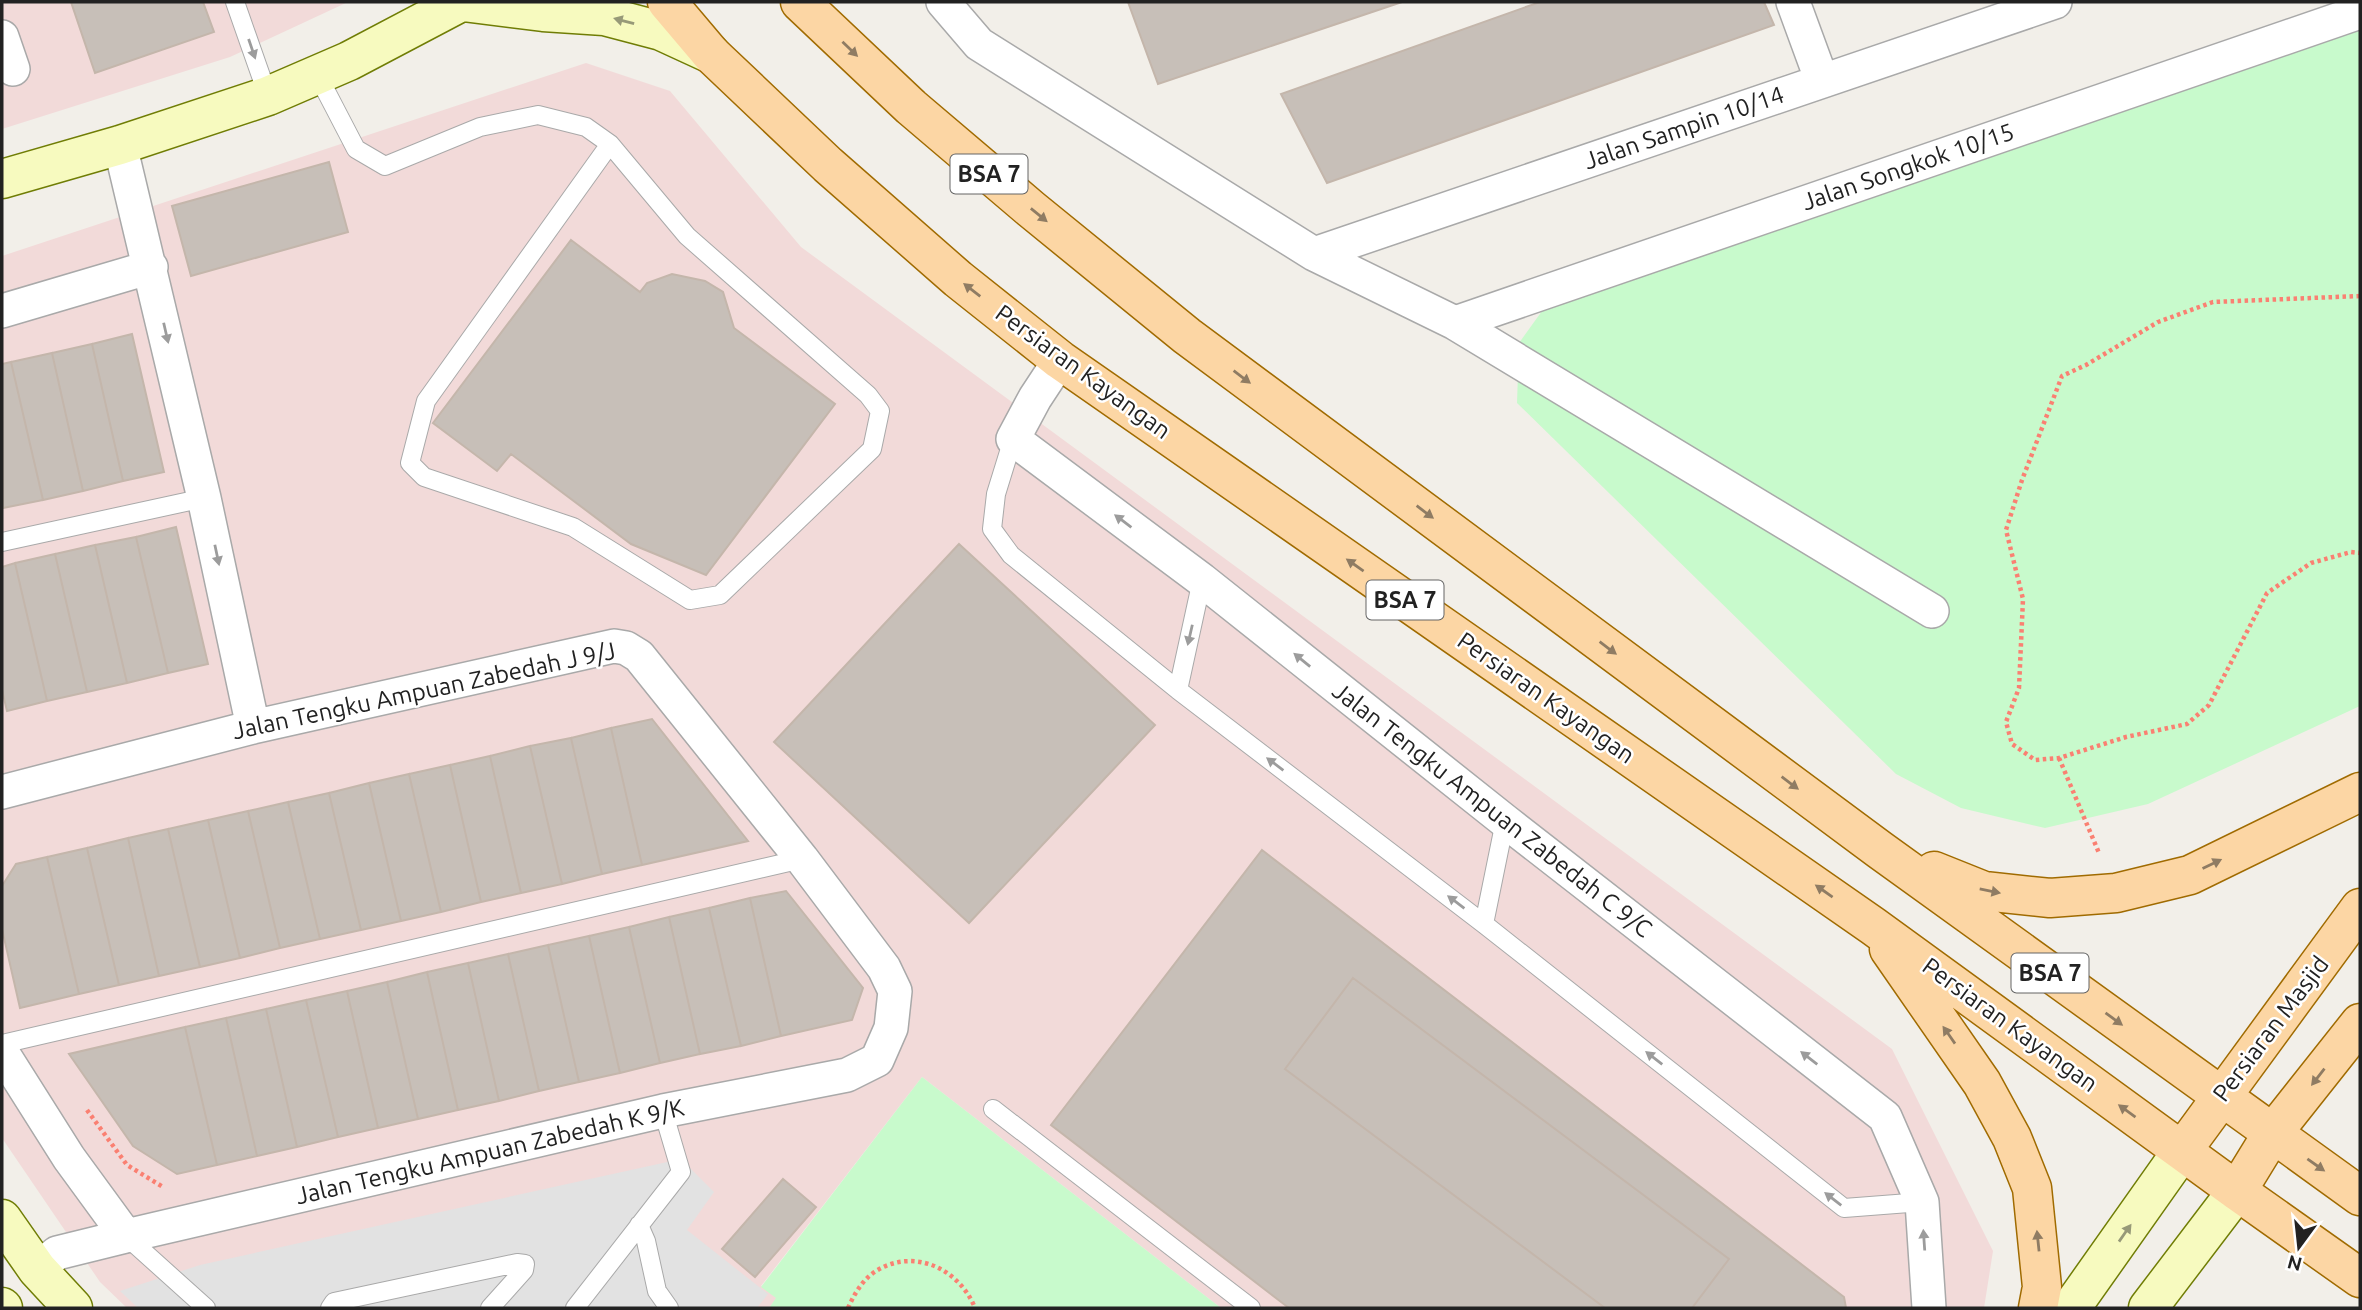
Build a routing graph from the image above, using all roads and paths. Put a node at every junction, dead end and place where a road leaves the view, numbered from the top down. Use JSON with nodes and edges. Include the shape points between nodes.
{"nodes":[{"id":1,"x":235,"y":2,"type":"edge"},
{"id":2,"x":462,"y":2,"type":"edge"},
{"id":3,"x":667,"y":2,"type":"edge"},
{"id":4,"x":800,"y":2,"type":"edge"},
{"id":5,"x":943,"y":2,"type":"edge"},
{"id":6,"x":1793,"y":2,"type":"edge"},
{"id":7,"x":2055,"y":2,"type":"edge"},
{"id":8,"x":2360,"y":12,"type":"edge"},
{"id":9,"x":2,"y":37,"type":"edge"},
{"id":10,"x":711,"y":54,"type":"junction"},
{"id":11,"x":13,"y":69,"type":"dead end"},
{"id":12,"x":317,"y":74,"type":"junction"},
{"id":13,"x":1822,"y":81,"type":"junction"},
{"id":14,"x":268,"y":96,"type":"junction"},
{"id":15,"x":610,"y":144,"type":"junction"},
{"id":16,"x":120,"y":145,"type":"junction"},
{"id":17,"x":2,"y":179,"type":"edge"},
{"id":18,"x":1314,"y":254,"type":"junction"},
{"id":19,"x":151,"y":267,"type":"junction"},
{"id":20,"x":2360,"y":296,"type":"edge"},
{"id":21,"x":2,"y":311,"type":"edge"},
{"id":22,"x":1455,"y":323,"type":"junction"},
{"id":23,"x":1060,"y":360,"type":"junction"},
{"id":24,"x":1013,"y":439,"type":"junction"},
{"id":25,"x":204,"y":498,"type":"junction"},
{"id":26,"x":2,"y":542,"type":"edge"},
{"id":27,"x":2360,"y":554,"type":"edge"},
{"id":28,"x":1202,"y":580,"type":"junction"},
{"id":29,"x":1932,"y":611,"type":"dead end"},
{"id":30,"x":1178,"y":690,"type":"junction"},
{"id":31,"x":253,"y":727,"type":"junction"},
{"id":32,"x":2059,"y":758,"type":"junction"},
{"id":33,"x":2,"y":792,"type":"edge"},
{"id":34,"x":2360,"y":792,"type":"edge"},
{"id":35,"x":1505,"y":821,"type":"junction"},
{"id":36,"x":1880,"y":850,"type":"junction"},
{"id":37,"x":802,"y":859,"type":"junction"},
{"id":38,"x":2116,"y":893,"type":"junction"},
{"id":39,"x":2360,"y":908,"type":"edge"},
{"id":40,"x":1484,"y":924,"type":"junction"},
{"id":41,"x":1873,"y":926,"type":"junction"},
{"id":42,"x":895,"y":991,"type":"joint"},
{"id":43,"x":2360,"y":1023,"type":"edge"},
{"id":44,"x":2,"y":1044,"type":"edge"},
{"id":45,"x":2,"y":1052,"type":"edge"},
{"id":46,"x":2220,"y":1096,"type":"junction"},
{"id":47,"x":993,"y":1109,"type":"dead end"},
{"id":48,"x":663,"y":1111,"type":"junction"},
{"id":49,"x":2272,"y":1134,"type":"junction"},
{"id":50,"x":2182,"y":1151,"type":"junction"},
{"id":51,"x":2237,"y":1191,"type":"junction"},
{"id":52,"x":2360,"y":1196,"type":"edge"},
{"id":53,"x":1922,"y":1202,"type":"junction"},
{"id":54,"x":2,"y":1219,"type":"edge"},
{"id":55,"x":639,"y":1225,"type":"junction"},
{"id":56,"x":126,"y":1236,"type":"junction"},
{"id":57,"x":37,"y":1269,"type":"junction"},
{"id":58,"x":2360,"y":1278,"type":"edge"},
{"id":59,"x":73,"y":1308,"type":"edge"},
{"id":60,"x":206,"y":1308,"type":"edge"},
{"id":61,"x":330,"y":1308,"type":"edge"},
{"id":62,"x":490,"y":1308,"type":"edge"},
{"id":63,"x":575,"y":1308,"type":"edge"},
{"id":64,"x":669,"y":1308,"type":"edge"},
{"id":65,"x":848,"y":1308,"type":"edge"},
{"id":66,"x":975,"y":1308,"type":"edge"},
{"id":67,"x":1251,"y":1308,"type":"edge"},
{"id":68,"x":1929,"y":1308,"type":"edge"},
{"id":69,"x":2038,"y":1308,"type":"edge"},
{"id":70,"x":2071,"y":1308,"type":"edge"},
{"id":71,"x":2148,"y":1308,"type":"edge"}],
"edges":[{"from":1,"to":14,"type":"lane","one_way":true},
{"from":10,"to":2,"type":"street","one_way":true,"via":[[662,31],[604,16]]},
{"from":2,"to":12,"type":"street"},
{"from":3,"to":10,"type":"main road","name":"Persiaran Kayangan","number":"BSA 7"},
{"from":4,"to":36,"type":"main road","number":"BSA 7","one_way":true,"via":[[911,107],[1188,336]]},
{"from":5,"to":18,"type":"street","via":[[979,44]]},
{"from":6,"to":13,"type":"street"},
{"from":7,"to":13,"type":"street","name":"Jalan Sampin 10/14"},
{"from":8,"to":22,"type":"street","name":"Jalan Songkok 10/15"},
{"from":9,"to":11,"type":"street"},
{"from":23,"to":10,"type":"main road","name":"Persiaran Kayangan","number":"BSA 7","one_way":true,"via":[[958,279]]},
{"from":12,"to":14,"type":"street"},
{"from":12,"to":15,"type":"lane","via":[[356,149],[385,166],[480,127],[538,115],[586,127]]},
{"from":13,"to":18,"type":"street","name":"Jalan Sampin 10/14"},
{"from":14,"to":16,"type":"street"},
{"from":15,"to":15,"type":"lane","via":[[687,236],[880,411],[872,449],[720,595],[690,600],[573,527],[424,477],[410,463],[426,401]]},
{"from":16,"to":17,"type":"street"},
{"from":16,"to":19,"type":"street"},
{"from":18,"to":22,"type":"street"},
{"from":19,"to":21,"type":"street"},
{"from":19,"to":25,"type":"street","one_way":true},
{"from":20,"to":32,"type":"path","via":[[2213,302],[2158,322],[2062,376],[2006,530],[2023,599],[2019,688],[2007,722],[2012,744],[2035,760]]},
{"from":22,"to":29,"type":"street"},
{"from":23,"to":24,"type":"street"},
{"from":41,"to":23,"type":"main road","name":"Persiaran Kayangan","number":"BSA 7","one_way":true},
{"from":28,"to":24,"type":"street","name":"Jalan Tengku Ampuan Zabedah C 9/C","one_way":true},
{"from":24,"to":30,"type":"lane","via":[[996,494],[992,529],[1011,555]]},
{"from":25,"to":26,"type":"lane"},
{"from":25,"to":31,"type":"street","one_way":true},
{"from":27,"to":32,"type":"path","via":[[2351,552],[2311,563],[2267,593],[2209,705],[2187,724]]},
{"from":28,"to":30,"type":"lane","one_way":true},
{"from":35,"to":28,"type":"street","name":"Jalan Tengku Ampuan Zabedah C 9/C","one_way":true},
{"from":40,"to":30,"type":"lane","one_way":true},
{"from":31,"to":33,"type":"street","name":"Jalan Tengku Ampuan Zabedah J 9/J"},
{"from":31,"to":37,"type":"street","name":"Jalan Tengku Ampuan Zabedah J 9/J","via":[[614,646],[626,648],[639,656]]},
{"from":32,"to":38,"type":"path"},
{"from":38,"to":34,"type":"main road","one_way":true,"via":[[2190,875]]},
{"from":35,"to":40,"type":"lane"},
{"from":53,"to":35,"type":"street","name":"Jalan Tengku Ampuan Zabedah C 9/C","one_way":true,"via":[[1885,1117]]},
{"from":36,"to":38,"type":"main road","one_way":true,"via":[[1984,891],[2050,898]]},
{"from":36,"to":46,"type":"main road","number":"BSA 7","one_way":true},
{"from":37,"to":42,"type":"street","name":"Jalan Tengku Ampuan Zabedah J 9/J","via":[[884,968]]},
{"from":37,"to":44,"type":"lane"},
{"from":39,"to":46,"type":"main road","name":"Persiaran Masjid"},
{"from":53,"to":40,"type":"lane","one_way":true,"via":[[1844,1208]]},
{"from":50,"to":41,"type":"main road","name":"Persiaran Kayangan","number":"BSA 7","one_way":true},
{"from":69,"to":41,"type":"main road","one_way":true,"via":[[2042,1287],[2032,1188],[2012,1138],[1982,1083]]},
{"from":42,"to":48,"type":"street","name":"Jalan Tengku Ampuan Zabedah K 9/K","via":[[891,1028],[877,1060],[847,1075]]},
{"from":43,"to":49,"type":"main road","one_way":true},
{"from":45,"to":56,"type":"street"},
{"from":46,"to":49,"type":"main road","number":"BSA 7"},
{"from":46,"to":50,"type":"main road","name":"Persiaran Masjid"},
{"from":47,"to":67,"type":"lane"},
{"from":48,"to":55,"type":"lane","via":[[681,1172]]},
{"from":48,"to":56,"type":"street","name":"Jalan Tengku Ampuan Zabedah K 9/K"},
{"from":49,"to":51,"type":"main road"},
{"from":49,"to":52,"type":"main road","number":"BSA 7","one_way":true},
{"from":50,"to":51,"type":"main road","name":"Persiaran Kayangan","number":"BSA 7"},
{"from":70,"to":50,"type":"street","one_way":true},
{"from":51,"to":58,"type":"main road","name":"Persiaran Kayangan","number":"BSA 7"},
{"from":51,"to":71,"type":"street"},
{"from":68,"to":53,"type":"street","name":"Jalan Tengku Ampuan Zabedah C 9/C","one_way":true},
{"from":54,"to":57,"type":"street"},
{"from":55,"to":63,"type":"lane"},
{"from":55,"to":64,"type":"lane","via":[[657,1291]]},
{"from":56,"to":57,"type":"street","name":"Jalan Tengku Ampuan Zabedah K 9/K","via":[[57,1253]]},
{"from":56,"to":60,"type":"lane"},
{"from":57,"to":59,"type":"street"},
{"from":61,"to":62,"type":"lane","via":[[334,1302],[525,1264]]},
{"from":65,"to":66,"type":"path","via":[[872,1273],[915,1261],[955,1276]]}]}
